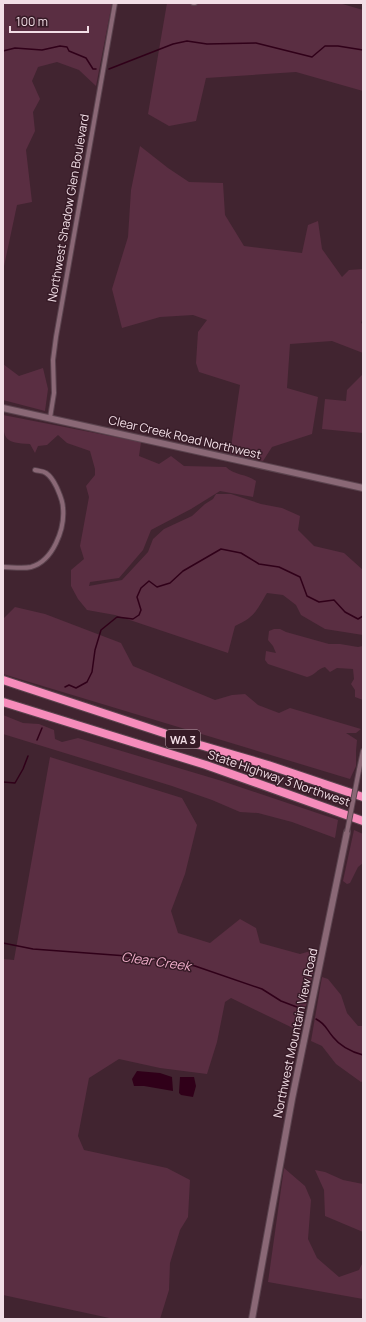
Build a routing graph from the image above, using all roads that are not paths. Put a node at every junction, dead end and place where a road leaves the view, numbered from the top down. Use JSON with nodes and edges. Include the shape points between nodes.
{"nodes":[{"id":1,"x":115,"y":3,"type":"edge"},
{"id":2,"x":3,"y":408,"type":"edge"},
{"id":3,"x":50,"y":418,"type":"junction"},
{"id":4,"x":35,"y":470,"type":"dead end"},
{"id":5,"x":363,"y":488,"type":"edge"},
{"id":6,"x":3,"y":567,"type":"edge"},
{"id":7,"x":3,"y":680,"type":"edge"},
{"id":8,"x":3,"y":702,"type":"edge"},
{"id":9,"x":363,"y":751,"type":"edge"},
{"id":10,"x":363,"y":797,"type":"edge"},
{"id":11,"x":361,"y":820,"type":"edge"},
{"id":12,"x":347,"y":832,"type":"joint"},
{"id":13,"x":252,"y":1319,"type":"edge"}],
"edges":[{"from":1,"to":3,"type":"street","name":"Northwest Shadow Glen Boulevard","via":[[56,337],[53,360],[54,393]]},
{"from":2,"to":3,"type":"street","name":"Clear Creek Road Northwest"},
{"from":3,"to":5,"type":"street","name":"Clear Creek Road Northwest"},
{"from":4,"to":6,"type":"street","via":[[45,472],[53,479],[62,498],[60,532],[51,551],[38,563],[31,567]]},
{"from":7,"to":10,"type":"highway","name":"State Highway 3 Northwest","number":"WA 3"},
{"from":8,"to":11,"type":"highway","name":"State Highway 3 Northwest","number":"WA 3","via":[[206,765]]},
{"from":9,"to":12,"type":"street","name":"Northwest Mountain View Road","bridge":true},
{"from":12,"to":13,"type":"street","name":"Northwest Mountain View Road","via":[[292,1099]]}]}
